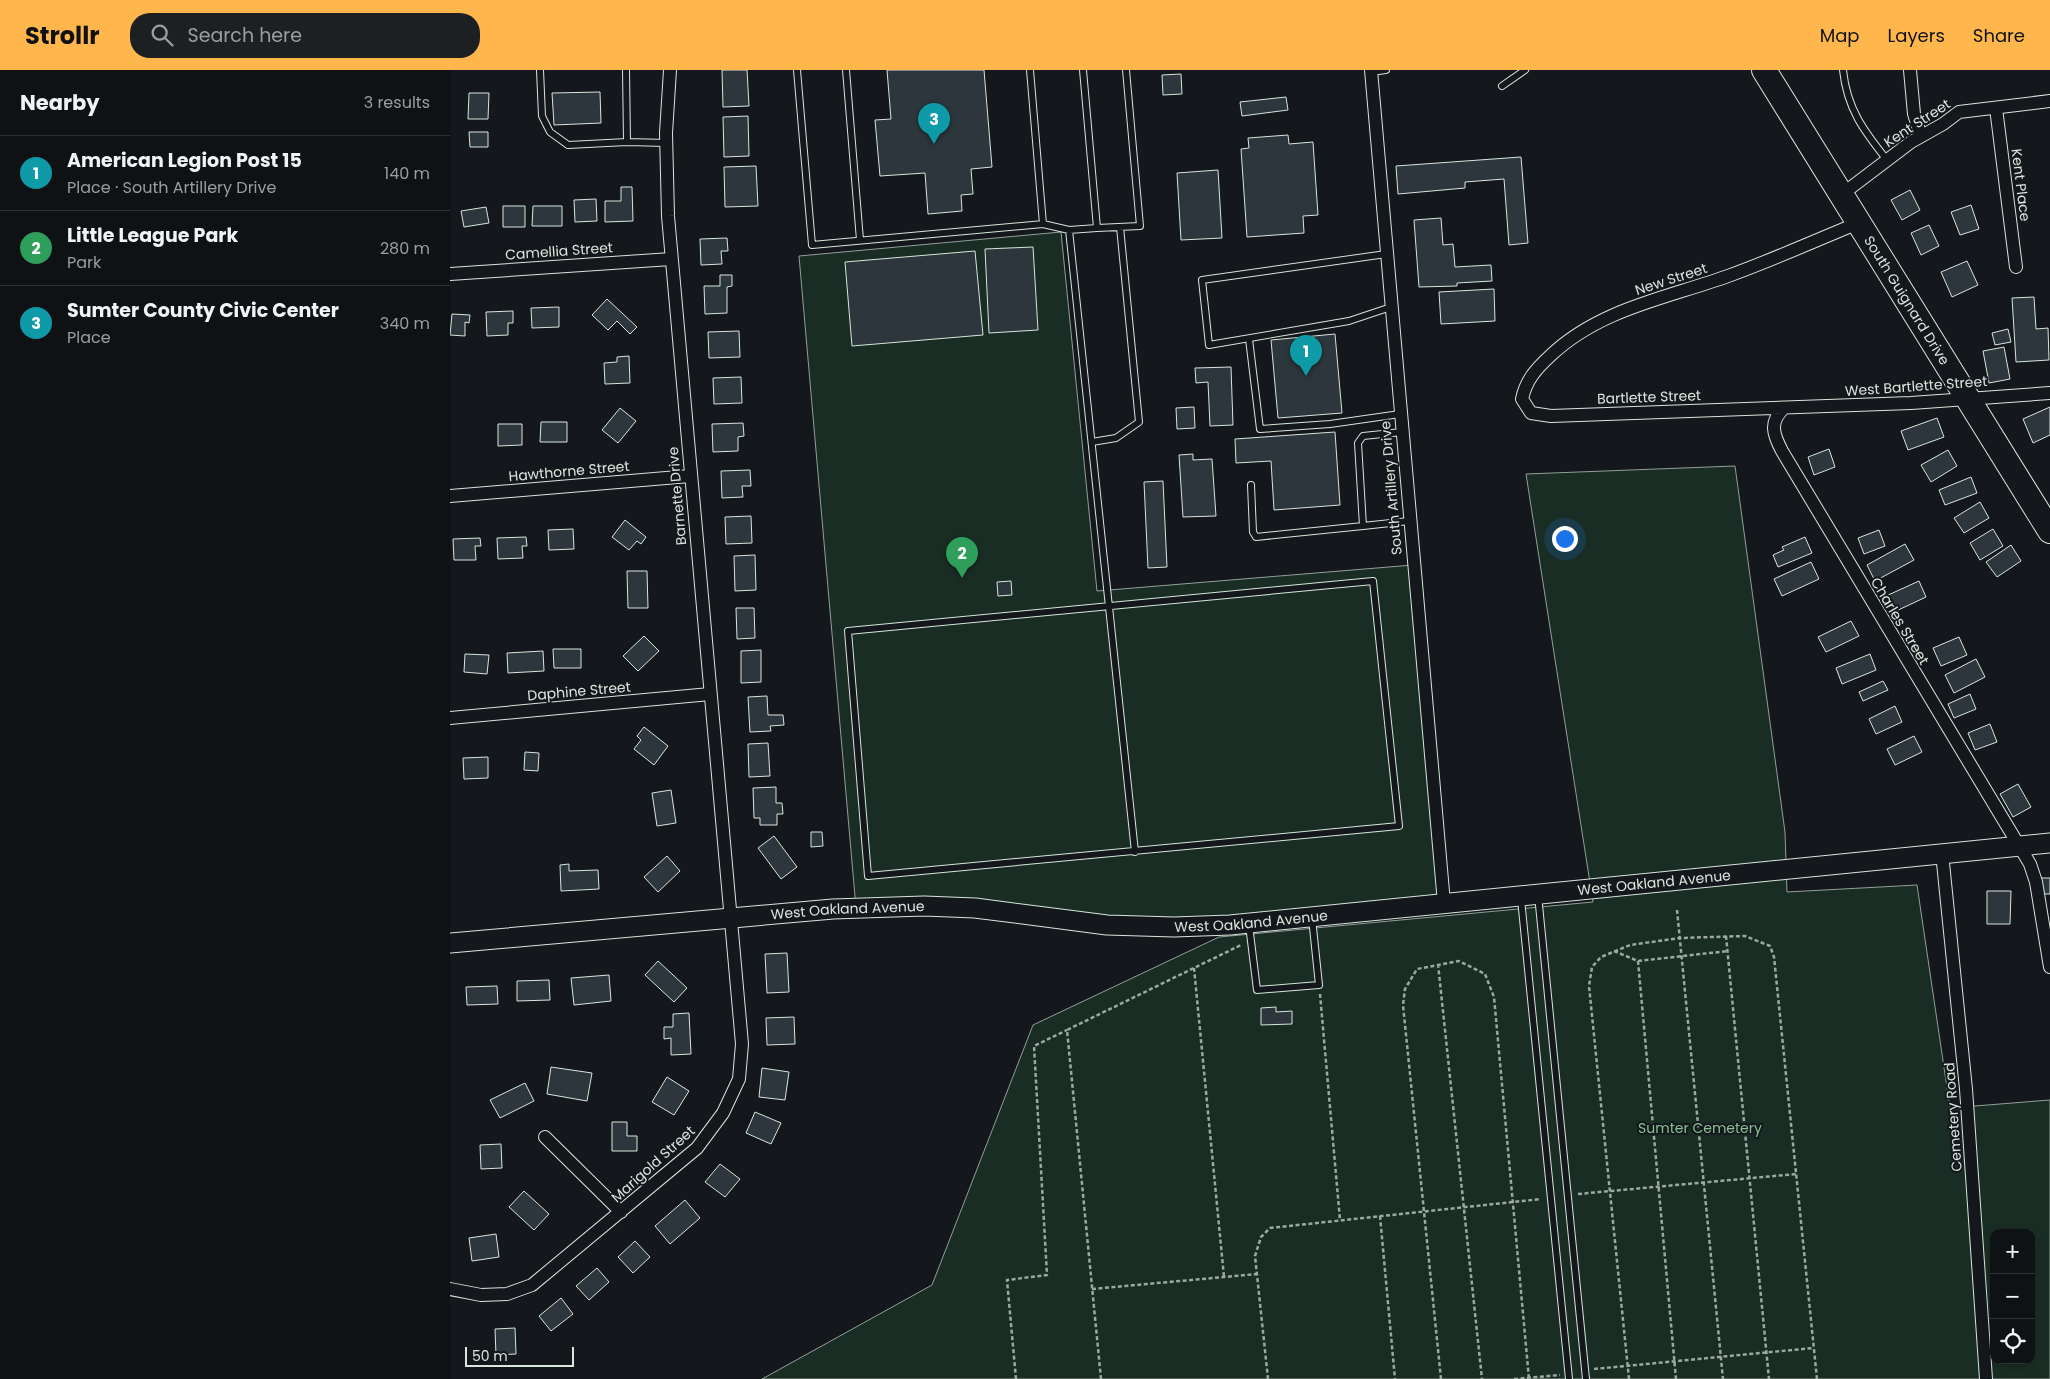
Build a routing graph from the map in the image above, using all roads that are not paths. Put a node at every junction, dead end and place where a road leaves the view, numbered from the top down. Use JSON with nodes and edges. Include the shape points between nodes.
{"nodes":[{"id":1,"x":540,"y":70,"type":"edge"},
{"id":2,"x":626,"y":70,"type":"edge"},
{"id":3,"x":670,"y":70,"type":"edge"},
{"id":4,"x":797,"y":70,"type":"edge"},
{"id":5,"x":846,"y":70,"type":"edge"},
{"id":6,"x":1030,"y":70,"type":"edge"},
{"id":7,"x":1083,"y":70,"type":"edge"},
{"id":8,"x":1126,"y":70,"type":"edge"},
{"id":9,"x":1386,"y":70,"type":"edge"},
{"id":10,"x":1525,"y":70,"type":"edge"},
{"id":11,"x":1764,"y":70,"type":"edge"},
{"id":12,"x":1844,"y":70,"type":"edge"},
{"id":13,"x":1910,"y":70,"type":"edge"},
{"id":14,"x":1371,"y":71,"type":"edge"},
{"id":15,"x":1502,"y":86,"type":"dead end"},
{"id":16,"x":2050,"y":101,"type":"edge"},
{"id":17,"x":1996,"y":108,"type":"junction"},
{"id":18,"x":1922,"y":136,"type":"junction"},
{"id":19,"x":628,"y":142,"type":"junction"},
{"id":20,"x":667,"y":143,"type":"junction"},
{"id":21,"x":1887,"y":160,"type":"junction"},
{"id":22,"x":1841,"y":195,"type":"junction"},
{"id":23,"x":1858,"y":223,"type":"junction"},
{"id":24,"x":1043,"y":224,"type":"junction"},
{"id":25,"x":1120,"y":227,"type":"junction"},
{"id":26,"x":1097,"y":228,"type":"junction"},
{"id":27,"x":1069,"y":230,"type":"junction"},
{"id":28,"x":860,"y":240,"type":"junction"},
{"id":29,"x":1386,"y":254,"type":"junction"},
{"id":30,"x":671,"y":259,"type":"junction"},
{"id":31,"x":2016,"y":267,"type":"dead end"},
{"id":32,"x":450,"y":274,"type":"edge"},
{"id":33,"x":1391,"y":307,"type":"junction"},
{"id":34,"x":1249,"y":339,"type":"junction"},
{"id":35,"x":2050,"y":394,"type":"edge"},
{"id":36,"x":1967,"y":398,"type":"junction"},
{"id":37,"x":1522,"y":399,"type":"joint"},
{"id":38,"x":1784,"y":408,"type":"junction"},
{"id":39,"x":1400,"y":414,"type":"junction"},
{"id":40,"x":1402,"y":432,"type":"junction"},
{"id":41,"x":1092,"y":442,"type":"junction"},
{"id":42,"x":690,"y":476,"type":"junction"},
{"id":43,"x":1250,"y":485,"type":"dead end"},
{"id":44,"x":450,"y":496,"type":"edge"},
{"id":45,"x":1409,"y":521,"type":"junction"},
{"id":46,"x":1363,"y":526,"type":"junction"},
{"id":47,"x":2050,"y":530,"type":"edge"},
{"id":48,"x":1110,"y":606,"type":"junction"},
{"id":49,"x":710,"y":694,"type":"junction"},
{"id":50,"x":450,"y":718,"type":"edge"},
{"id":51,"x":2050,"y":843,"type":"edge"},
{"id":52,"x":2020,"y":846,"type":"junction"},
{"id":53,"x":1134,"y":852,"type":"junction"},
{"id":54,"x":1942,"y":854,"type":"junction"},
{"id":55,"x":1529,"y":894,"type":"junction"},
{"id":56,"x":1444,"y":903,"type":"junction"},
{"id":57,"x":1312,"y":916,"type":"junction"},
{"id":58,"x":731,"y":918,"type":"junction"},
{"id":59,"x":1249,"y":923,"type":"junction"},
{"id":60,"x":450,"y":943,"type":"edge"},
{"id":61,"x":2050,"y":967,"type":"edge"},
{"id":62,"x":545,"y":1137,"type":"dead end"},
{"id":63,"x":621,"y":1212,"type":"junction"},
{"id":64,"x":450,"y":1289,"type":"edge"},
{"id":65,"x":1569,"y":1376,"type":"edge"},
{"id":66,"x":1586,"y":1379,"type":"edge"},
{"id":67,"x":1986,"y":1379,"type":"edge"}],
"edges":[{"from":1,"to":19,"type":"lane","via":[[542,116],[550,132],[568,145]]},
{"from":2,"to":19,"type":"lane"},
{"from":3,"to":20,"type":"street","name":"Barnette Drive"},
{"from":4,"to":28,"type":"lane","via":[[812,244]]},
{"from":5,"to":28,"type":"lane"},
{"from":6,"to":24,"type":"lane"},
{"from":7,"to":26,"type":"lane"},
{"from":8,"to":25,"type":"lane","via":[[1140,226]]},
{"from":9,"to":14,"type":"lane"},
{"from":10,"to":15,"type":"lane"},
{"from":11,"to":22,"type":"highway","name":"South Guignard Drive"},
{"from":12,"to":21,"type":"lane","via":[[1856,118]]},
{"from":13,"to":18,"type":"street","via":[[1914,114]]},
{"from":14,"to":29,"type":"street","name":"South Artillery Drive"},
{"from":16,"to":17,"type":"street","name":"Kent Street"},
{"from":17,"to":18,"type":"street","name":"Kent Street","via":[[1959,112]]},
{"from":17,"to":31,"type":"street","name":"Kent Place"},
{"from":18,"to":21,"type":"street","name":"Kent Street"},
{"from":19,"to":20,"type":"lane"},
{"from":20,"to":30,"type":"street","name":"Barnette Drive"},
{"from":21,"to":22,"type":"street","name":"Kent Street"},
{"from":22,"to":23,"type":"highway","name":"South Guignard Drive"},
{"from":23,"to":36,"type":"highway","name":"South Guignard Drive"},
{"from":23,"to":37,"type":"street","name":"New Street","via":[[1729,276],[1613,314],[1590,325],[1560,347],[1536,371],[1525,386]]},
{"from":24,"to":27,"type":"lane"},
{"from":24,"to":28,"type":"lane"},
{"from":25,"to":26,"type":"lane"},
{"from":25,"to":41,"type":"lane","via":[[1139,422],[1116,438]]},
{"from":26,"to":27,"type":"lane"},
{"from":27,"to":41,"type":"lane"},
{"from":29,"to":33,"type":"street","name":"South Artillery Drive"},
{"from":29,"to":34,"type":"lane","via":[[1202,280],[1209,345]]},
{"from":30,"to":32,"type":"street","name":"Camellia Street"},
{"from":30,"to":42,"type":"street","name":"Barnette Drive"},
{"from":33,"to":34,"type":"lane","via":[[1349,321]]},
{"from":33,"to":39,"type":"street","name":"South Artillery Drive"},
{"from":34,"to":39,"type":"lane","via":[[1260,428],[1330,424]]},
{"from":35,"to":36,"type":"street","name":"West Bartlette Street"},
{"from":36,"to":38,"type":"street","name":"West Bartlette Street"},
{"from":36,"to":47,"type":"highway","name":"South Guignard Drive"},
{"from":37,"to":38,"type":"street","name":"Bartlette Street","via":[[1531,412],[1552,416]]},
{"from":38,"to":52,"type":"street","name":"Charles Street","via":[[1774,420],[1773,428],[1782,451],[1920,685]]},
{"from":39,"to":40,"type":"street","name":"South Artillery Drive"},
{"from":40,"to":45,"type":"street","name":"South Artillery Drive"},
{"from":40,"to":46,"type":"lane","via":[[1363,436],[1358,443]]},
{"from":41,"to":48,"type":"lane"},
{"from":42,"to":44,"type":"street","name":"Hawthorne Street"},
{"from":42,"to":49,"type":"street","name":"Barnette Drive"},
{"from":43,"to":46,"type":"lane","via":[[1252,532],[1256,537]]},
{"from":45,"to":46,"type":"lane"},
{"from":45,"to":56,"type":"street","name":"South Artillery Drive"},
{"from":48,"to":53,"type":"lane"},
{"from":48,"to":53,"type":"lane","via":[[848,631],[868,876]]},
{"from":48,"to":53,"type":"lane","via":[[1373,581],[1400,826]]},
{"from":49,"to":50,"type":"street","name":"Daphine Street"},
{"from":49,"to":58,"type":"street","name":"Barnette Drive"},
{"from":51,"to":52,"type":"street","name":"West Oakland Avenue"},
{"from":52,"to":54,"type":"street","name":"West Oakland Avenue"},
{"from":52,"to":61,"type":"street","via":[[2036,882]]},
{"from":54,"to":55,"type":"street","name":"West Oakland Avenue"},
{"from":54,"to":67,"type":"street","name":"Cemetery Road","via":[[1966,1089]]},
{"from":55,"to":56,"type":"street","name":"West Oakland Avenue"},
{"from":55,"to":65,"type":"lane","via":[[1551,1198]]},
{"from":55,"to":66,"type":"lane","via":[[1568,1194]]},
{"from":56,"to":57,"type":"street","name":"West Oakland Avenue"},
{"from":57,"to":59,"type":"street","name":"West Oakland Avenue"},
{"from":57,"to":59,"type":"lane","via":[[1319,985],[1257,990]]},
{"from":58,"to":59,"type":"street","name":"West Oakland Avenue","via":[[833,909],[924,906],[975,908],[1140,927]]},
{"from":58,"to":60,"type":"street","name":"West Oakland Avenue"},
{"from":58,"to":63,"type":"street","name":"Marigold Street","via":[[742,1044],[739,1079],[723,1113],[697,1148]]},
{"from":62,"to":63,"type":"street"},
{"from":63,"to":64,"type":"street","name":"Marigold Street","via":[[532,1285],[507,1294],[481,1295]]}]}
